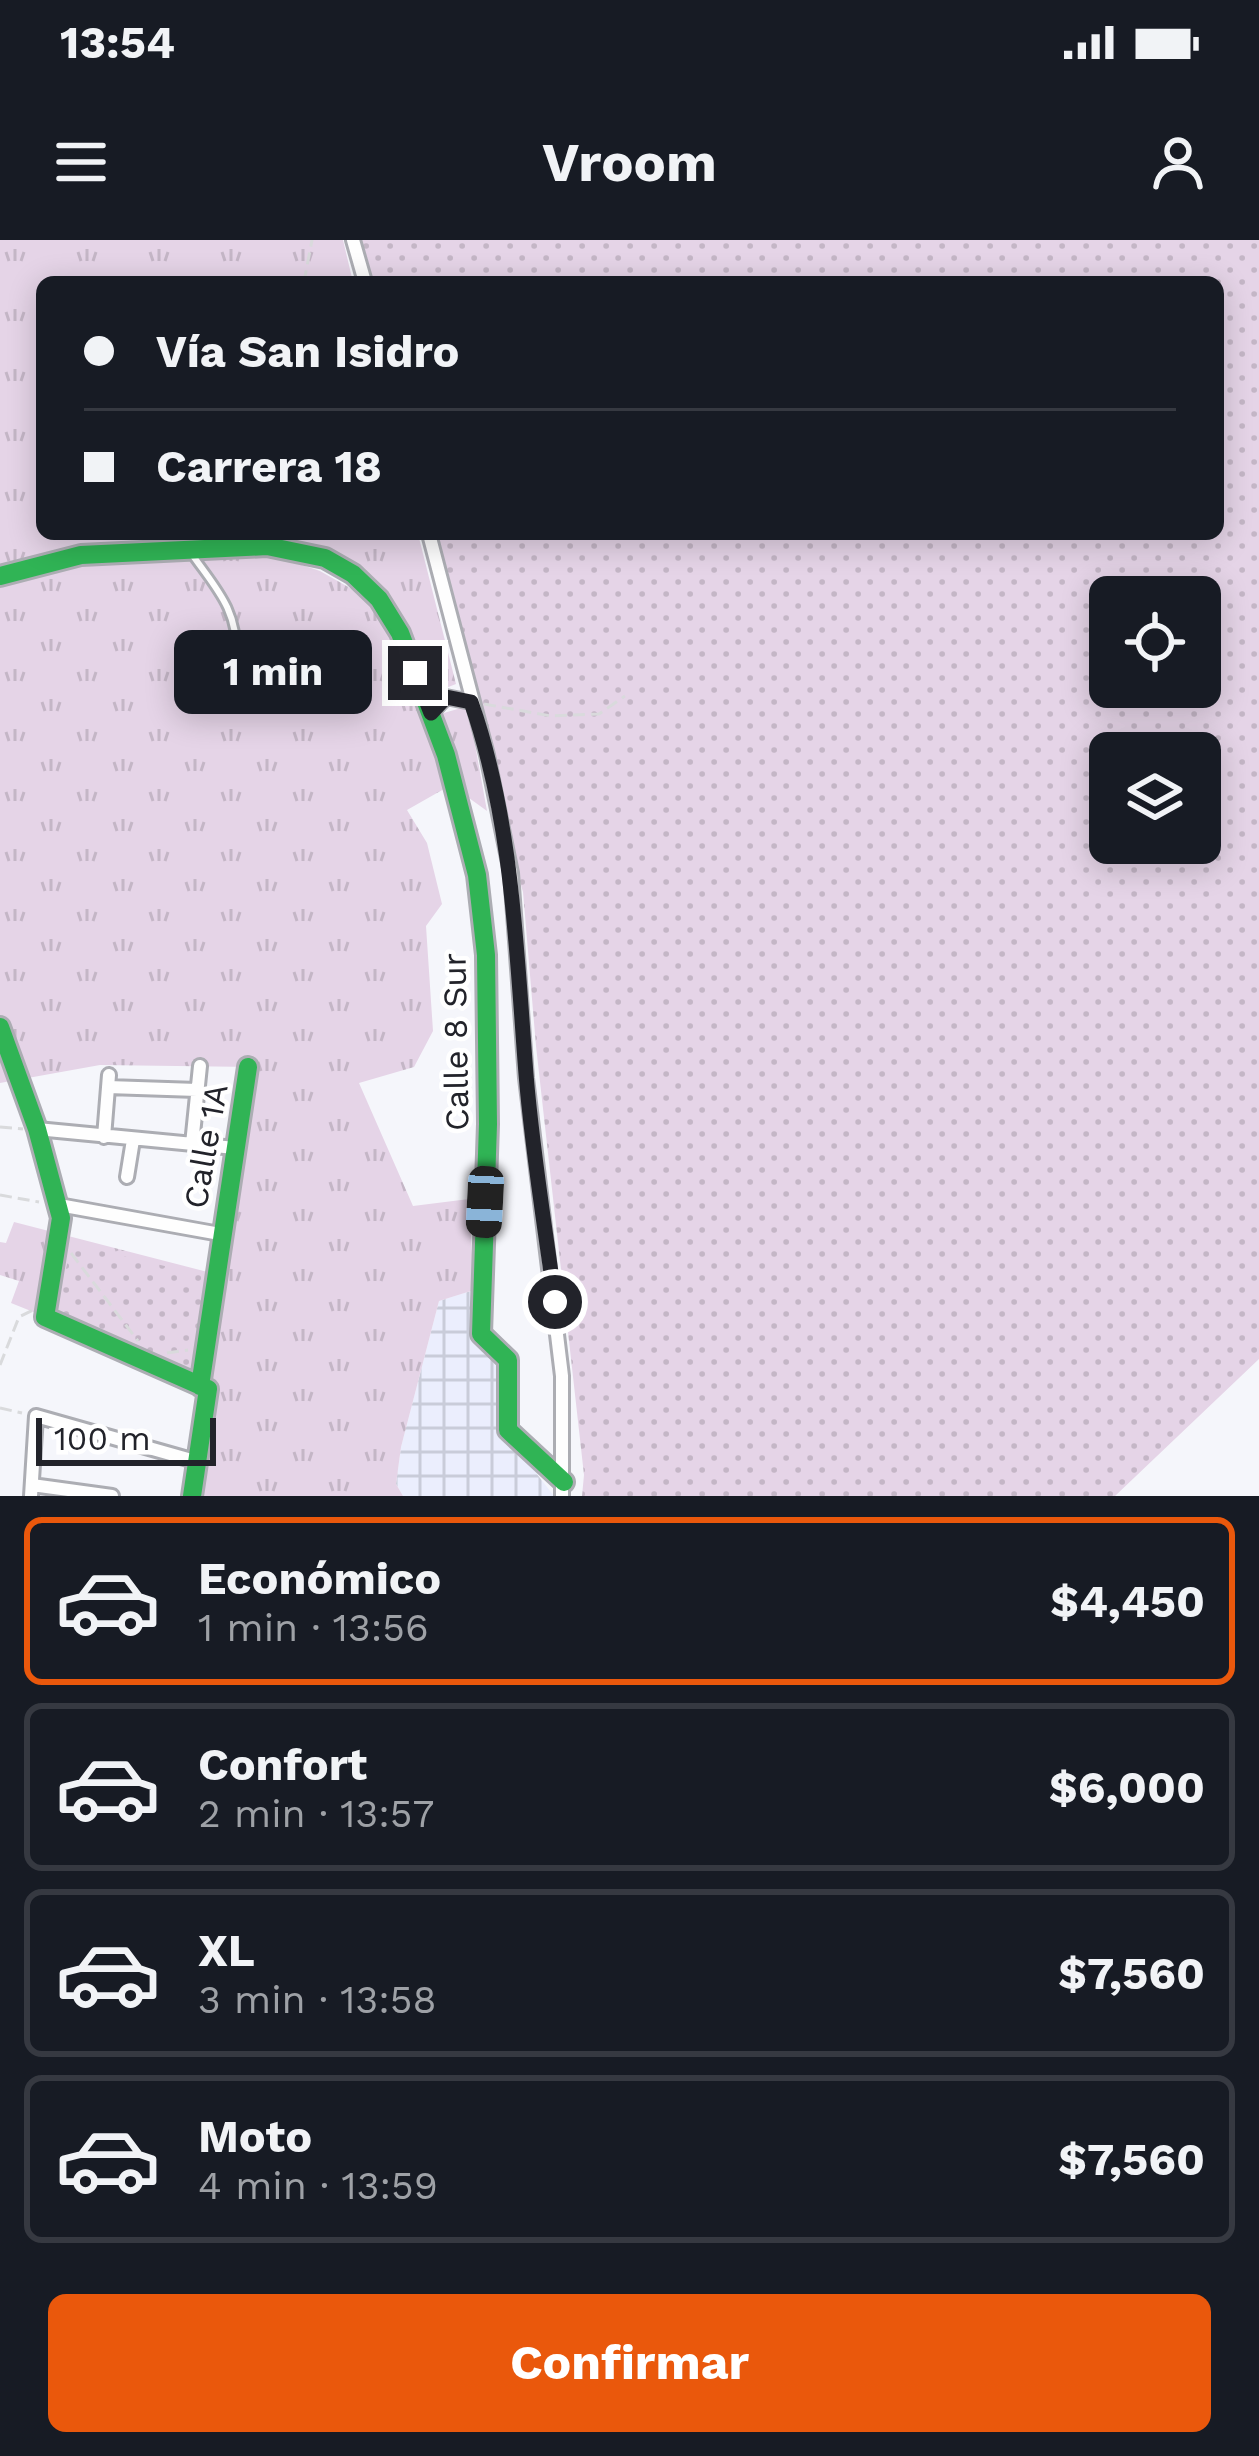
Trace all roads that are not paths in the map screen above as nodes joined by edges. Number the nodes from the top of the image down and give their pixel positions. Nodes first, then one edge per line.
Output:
1 (353, 240) edge
2 (362, 276) edge
3 (430, 540) edge
4 (189, 550) junction
5 (0, 576) edge
6 (237, 657) dead end
7 (471, 702) junction
8 (431, 713) junction
9 (0, 1027) edge
10 (200, 1066) dead end
11 (248, 1067) dead end
12 (197, 1090) junction
13 (37, 1129) junction
14 (104, 1136) junction
15 (133, 1139) junction
16 (192, 1144) junction
17 (235, 1148) junction
18 (127, 1178) dead end
19 (59, 1205) junction
20 (220, 1234) junction
21 (204, 1387) junction
22 (195, 1461) junction
23 (563, 1489) edge
24 (31, 1491) edge
25 (112, 1496) edge
26 (191, 1496) edge

1 - 2 street
3 - 7 street
4 - 5 street, Calle 8 Sur
4 - 6 lane
4 - 8 street, Calle 8 Sur
7 - 8 street
7 - 23 street
8 - 23 street, Calle 8 Sur
9 - 13 street
10 - 12 street
11 - 17 street, Calle 1A
12 - 14 street
12 - 16 street
13 - 14 street
13 - 19 street
14 - 15 street
15 - 16 street
15 - 18 street
16 - 17 street
17 - 20 street, Calle 1A
19 - 20 street
19 - 21 street
20 - 21 street, Calle 1A
21 - 22 street, Calle 1A
22 - 24 street
22 - 26 street, Calle 1A
24 - 25 street

